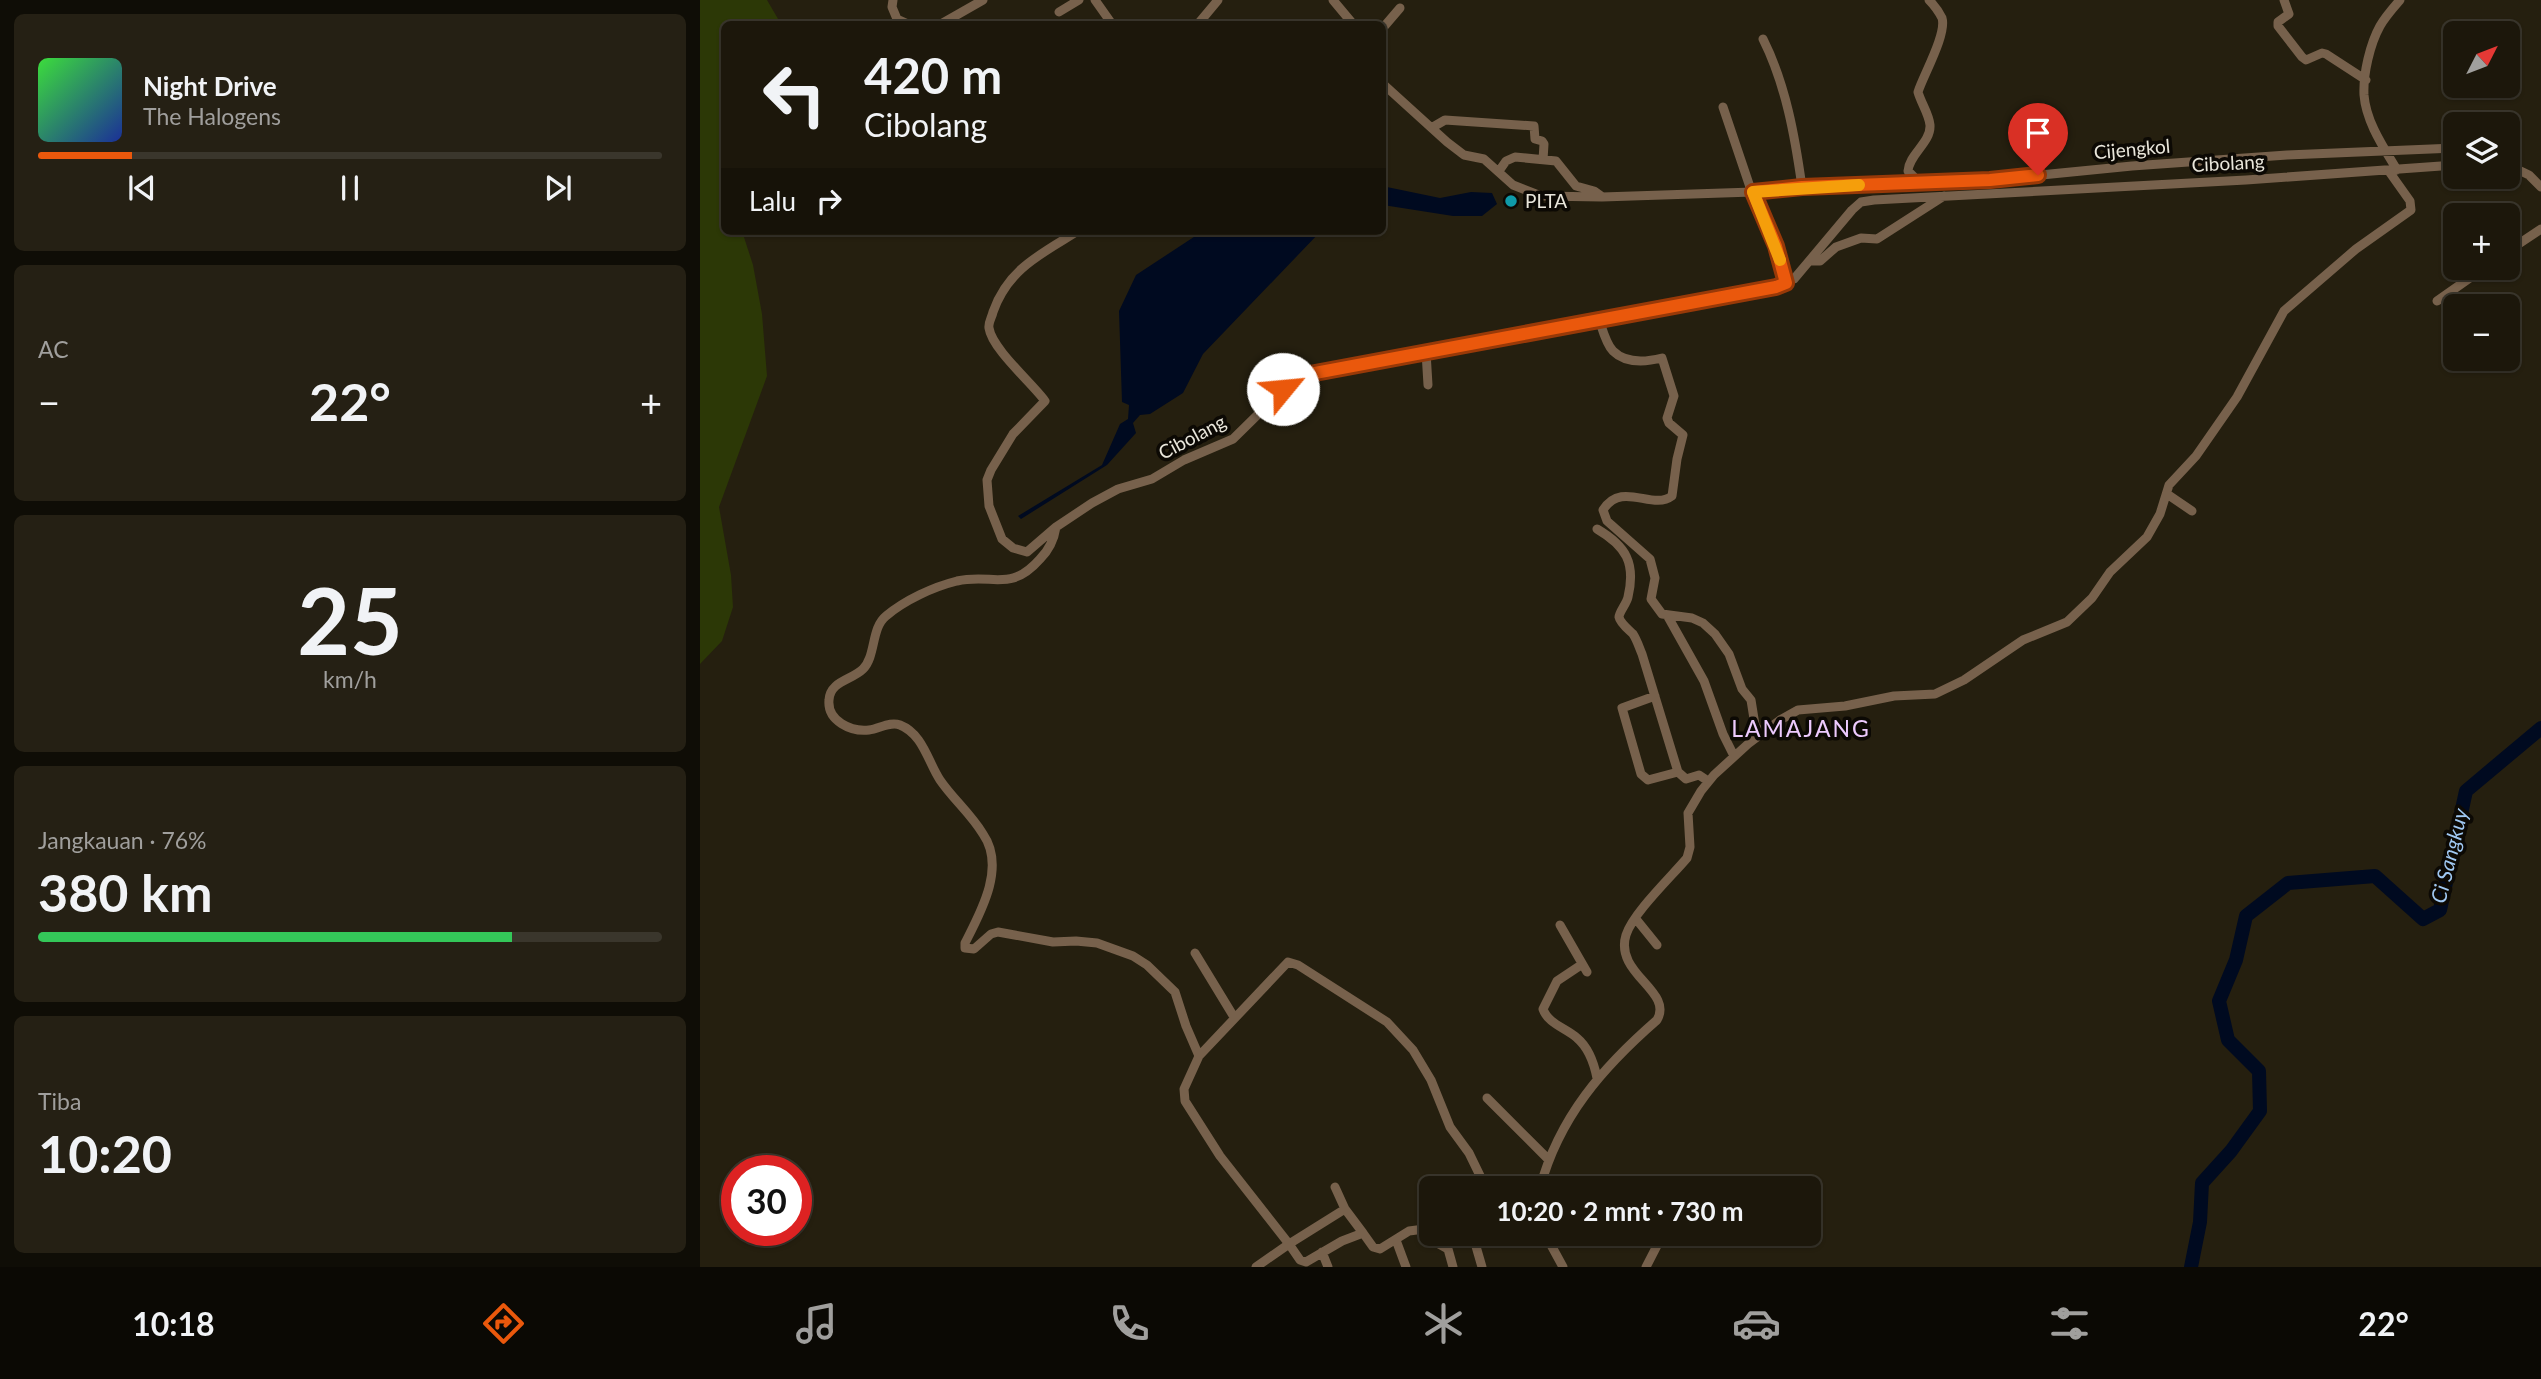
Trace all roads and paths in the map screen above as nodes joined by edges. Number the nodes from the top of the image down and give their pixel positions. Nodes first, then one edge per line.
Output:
1 (893, 0) edge
2 (983, 0) edge
3 (1079, 0) edge
4 (1095, 0) edge
5 (1218, 0) edge
6 (1333, 0) edge
7 (1929, 0) edge
8 (2284, 0) edge
9 (2400, 0) edge
10 (1400, 8) dead end
11 (1059, 12) dead end
12 (901, 21) edge
13 (946, 21) edge
14 (1110, 21) edge
15 (1200, 21) edge
16 (1350, 21) edge
17 (1386, 24) edge
18 (1763, 39) dead end
19 (2366, 80) junction
20 (1386, 86) edge
21 (1723, 107) dead end
22 (1433, 127) junction
23 (2443, 149) edge
24 (2386, 152) junction
25 (1543, 160) junction
26 (2443, 166) edge
27 (2392, 170) junction
28 (1499, 171) junction
29 (2520, 171) edge
30 (1919, 183) junction
31 (1802, 187) junction
32 (2541, 187) edge
33 (1753, 192) junction
34 (1944, 196) junction
35 (1602, 197) junction
36 (2541, 229) edge
37 (1072, 235) edge
38 (2520, 243) edge
39 (1810, 261) junction
40 (2466, 280) edge
41 (1786, 283) junction
42 (2437, 300) dead end
43 (1599, 319) junction
44 (1426, 352) junction
45 (1428, 385) dead end
46 (2166, 494) junction
47 (2192, 511) dead end
48 (1056, 527) junction
49 (1597, 529) dead end
50 (1667, 615) junction
51 (1655, 696) junction
52 (1761, 734) junction
53 (1734, 756) junction
54 (1678, 772) junction
55 (1708, 781) junction
56 (1638, 915) junction
57 (1560, 925) dead end
58 (1657, 945) dead end
59 (1195, 953) dead end
60 (1234, 1017) junction
61 (1199, 1056) junction
62 (1597, 1078) junction
63 (1487, 1098) dead end
64 (1549, 1160) junction
65 (1480, 1176) edge
66 (1544, 1176) edge
67 (1335, 1187) dead end
68 (1345, 1209) junction
69 (1419, 1230) edge
70 (1363, 1233) junction
71 (1396, 1240) junction
72 (1289, 1244) junction
73 (1443, 1246) edge
74 (1473, 1246) edge
75 (1552, 1246) edge
76 (1657, 1246) edge
77 (1322, 1252) junction
78 (1256, 1267) edge
79 (1328, 1267) edge
80 (1406, 1267) edge
81 (1453, 1267) edge
82 (1482, 1267) edge
83 (1563, 1267) edge
84 (1646, 1267) edge

1 - 12 street
2 - 13 street
3 - 11 street
4 - 14 street
5 - 15 street
6 - 16 street
7 - 30 street
8 - 19 street
9 - 19 street
10 - 17 street
18 - 31 street
19 - 24 street
20 - 22 street, Cijengkol
21 - 33 street
22 - 25 street
22 - 28 street, Cijengkol
23 - 24 street, Cijengkol
24 - 27 street
24 - 30 street, Cijengkol
25 - 28 street
25 - 35 street, Cijengkol
26 - 27 street, Cibolang
27 - 34 street, Cibolang
27 - 46 street
28 - 35 street, Cijengkol
29 - 32 street
30 - 31 street, Cijengkol
31 - 33 street, Cijengkol
33 - 35 street, Cijengkol
33 - 41 street
34 - 39 street
34 - 39 street, Cibolang
36 - 38 street
37 - 48 street, Cibolang
39 - 41 street, Cibolang
40 - 42 street
41 - 43 street, Cibolang
43 - 44 street, Cibolang
43 - 50 street
44 - 45 street
44 - 48 street, Cibolang
46 - 47 street
46 - 52 street
48 - 61 street
49 - 51 street
50 - 52 street
50 - 53 street
51 - 54 street
51 - 54 street
52 - 53 street
53 - 55 street
54 - 55 street
55 - 56 street
56 - 58 street
56 - 62 street
57 - 62 street
59 - 60 street
60 - 61 street
60 - 65 street
61 - 72 street
62 - 64 street
63 - 64 street
64 - 66 street
67 - 68 street
68 - 70 street
68 - 72 street
69 - 71 street
70 - 71 street
70 - 77 street
71 - 80 street
72 - 77 street
72 - 78 street
73 - 81 street
74 - 82 street
75 - 83 street
76 - 84 street
77 - 79 street

